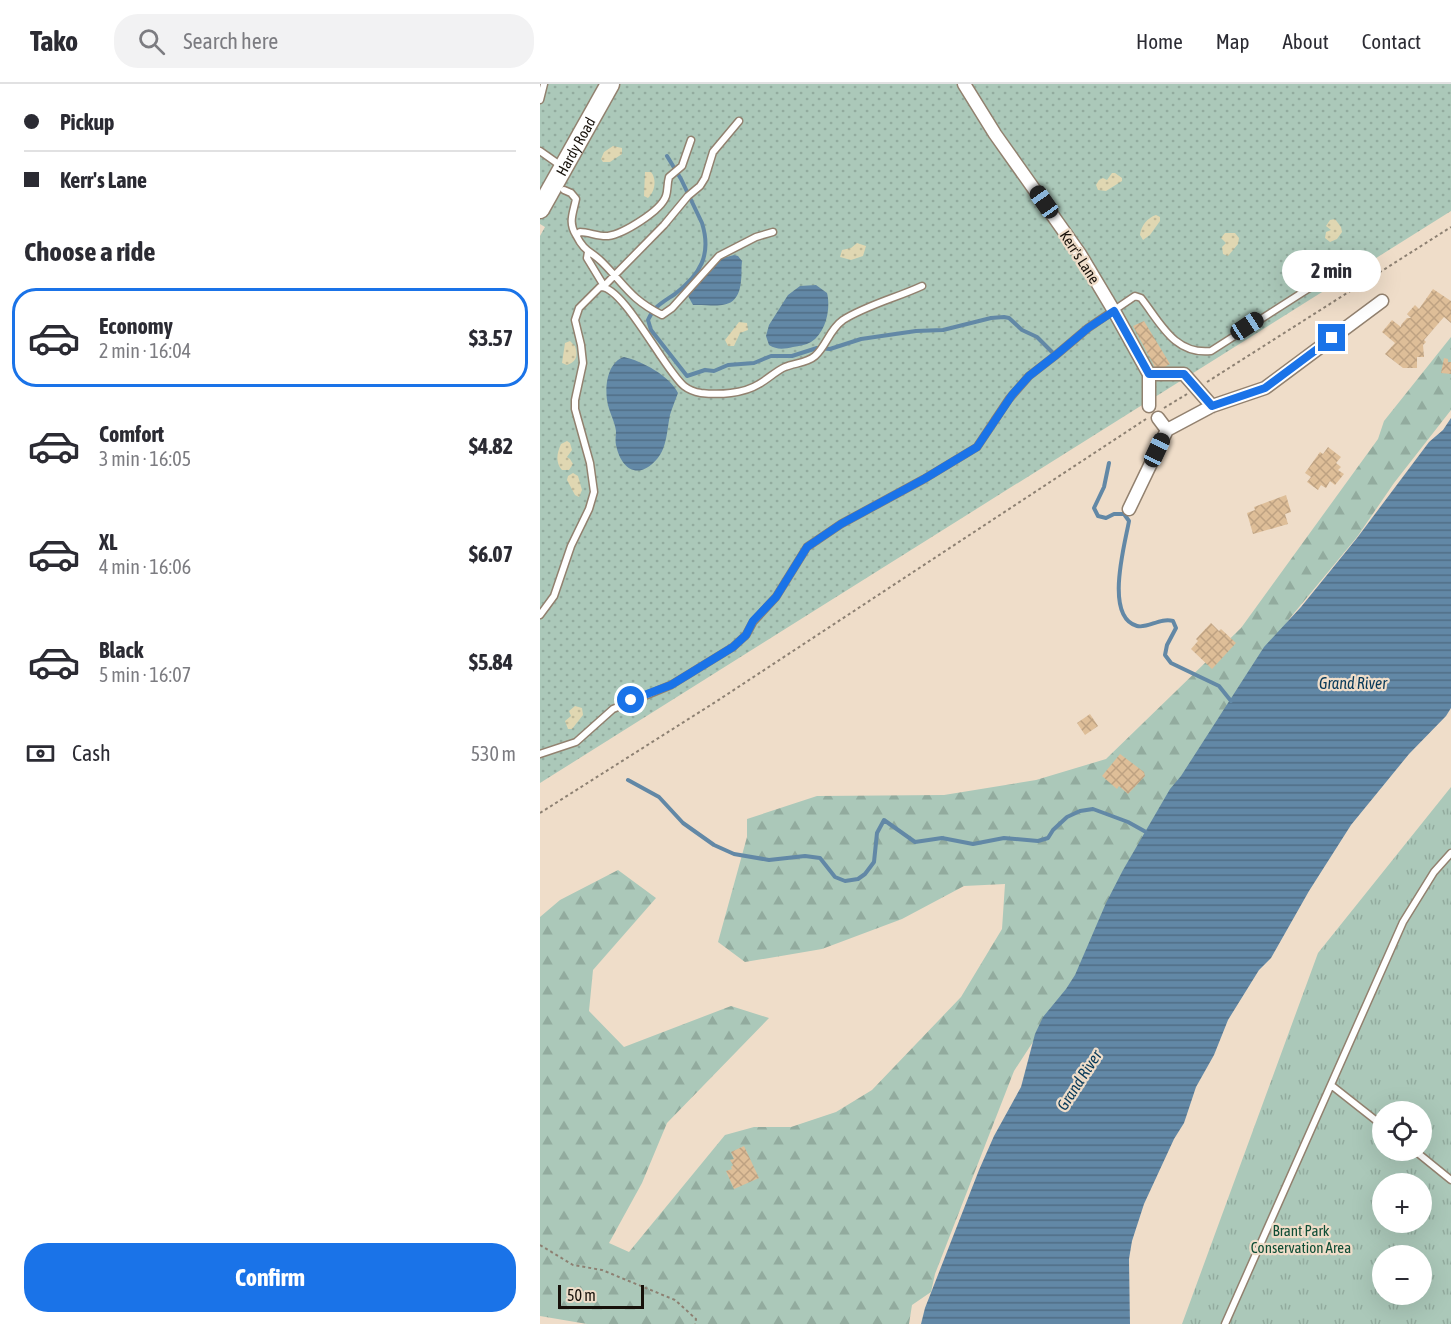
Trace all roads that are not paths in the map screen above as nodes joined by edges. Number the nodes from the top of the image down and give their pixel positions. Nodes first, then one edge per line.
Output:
1 (544, 84) edge
2 (610, 84) edge
3 (964, 84) edge
4 (540, 100) edge
5 (739, 121) dead end
6 (691, 140) dead end
7 (540, 151) edge
8 (557, 162) dead end
9 (564, 190) dead end
10 (540, 209) edge
11 (773, 232) dead end
12 (576, 235) junction
13 (588, 252) junction
14 (1347, 264) dead end
15 (614, 275) junction
16 (604, 286) junction
17 (922, 286) dead end
18 (1382, 301) dead end
19 (1114, 311) junction
20 (1149, 374) junction
21 (1212, 406) junction
22 (1167, 430) junction
23 (1129, 509) dead end
24 (540, 615) edge
25 (540, 754) edge
26 (1451, 853) edge
27 (1331, 1085) junction
28 (1372, 1117) edge
29 (1428, 1161) edge
30 (1451, 1180) edge
31 (1225, 1324) edge

1 - 4 lane
2 - 10 main road, Hardy Road
3 - 19 street, Kerr's Lane
5 - 15 lane
6 - 12 lane
7 - 8 lane
9 - 12 lane
11 - 15 lane
12 - 13 lane
13 - 15 lane
13 - 16 lane
14 - 19 lane
15 - 16 lane
16 - 17 lane
16 - 24 lane
18 - 21 street
19 - 20 street, Kerr's Lane
19 - 25 lane
20 - 21 street
20 - 22 street, Kerr's Lane
21 - 22 street
22 - 23 street
26 - 27 lane
27 - 28 lane
27 - 31 lane
29 - 30 lane

